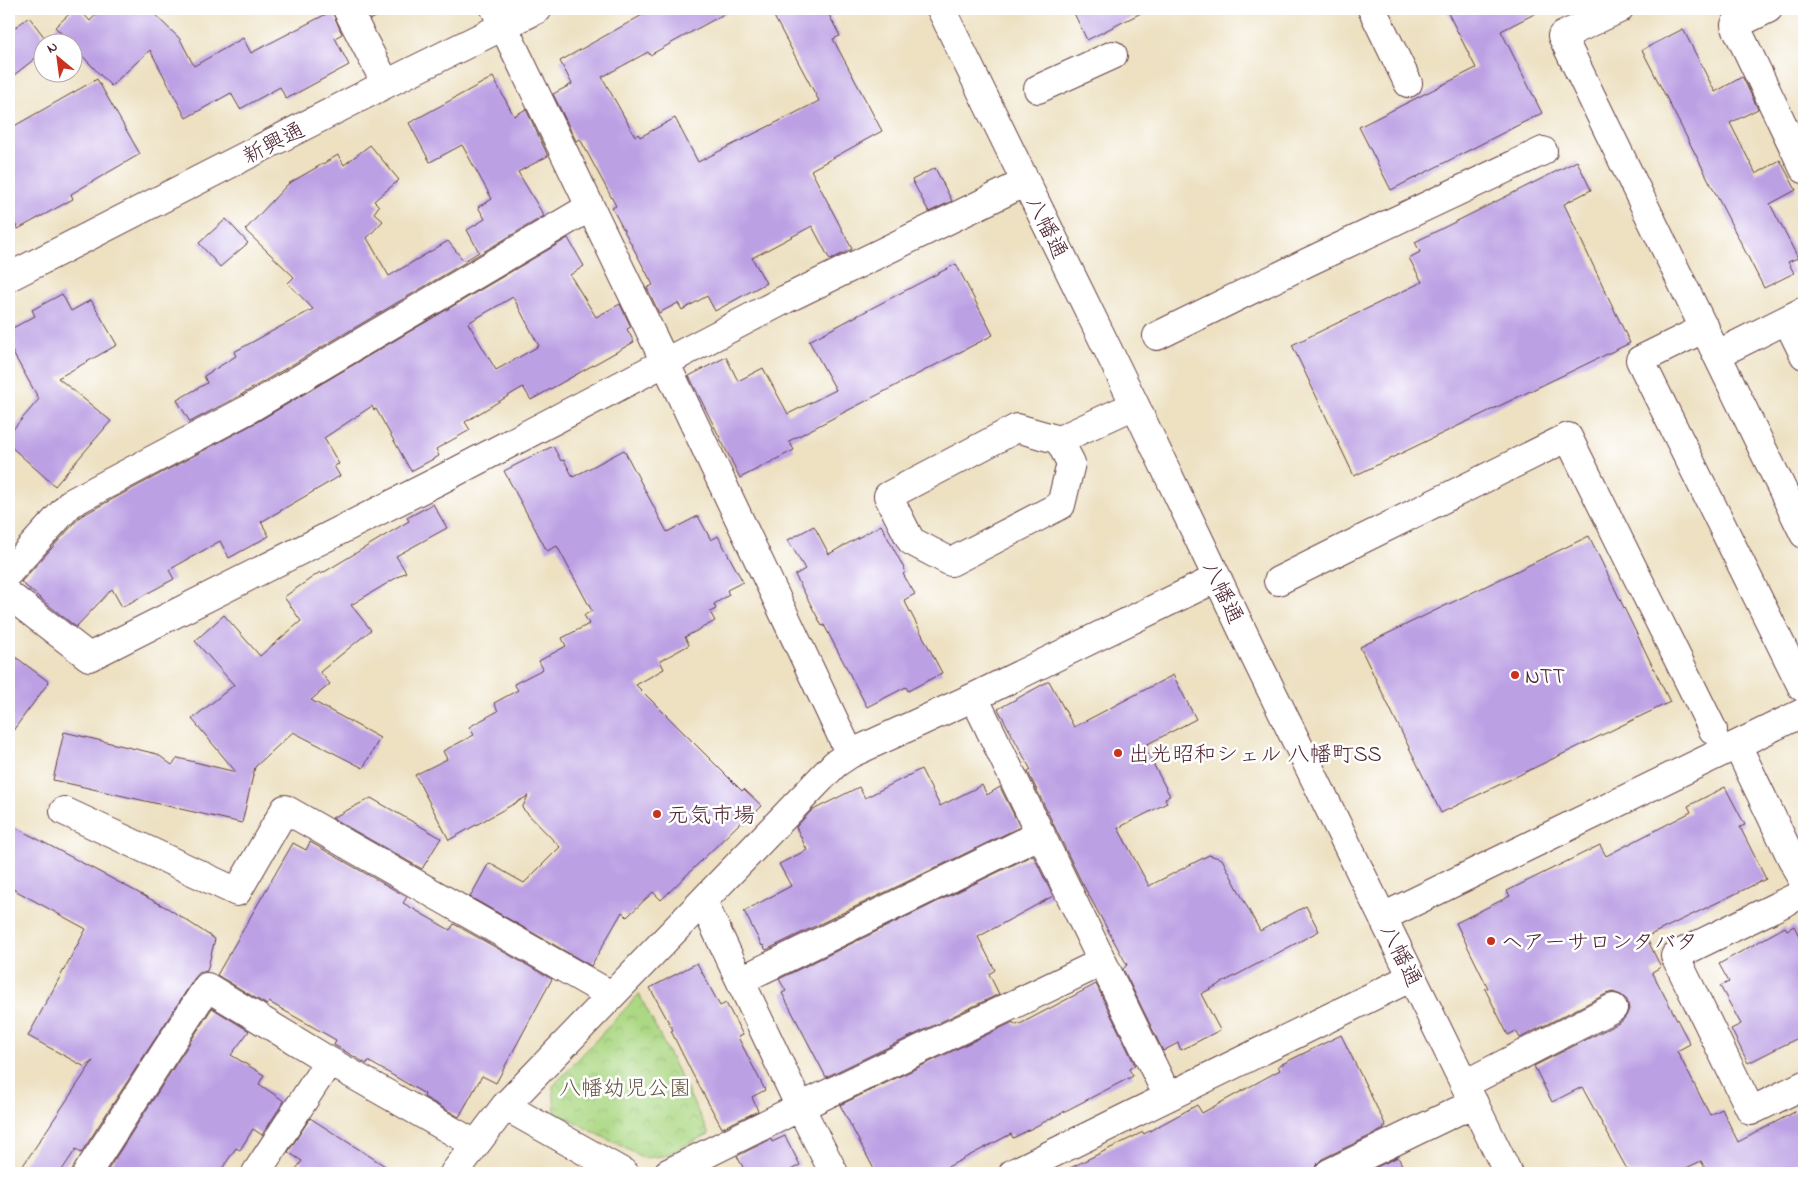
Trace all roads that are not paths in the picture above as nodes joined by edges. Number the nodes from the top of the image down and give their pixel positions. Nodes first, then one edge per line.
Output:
1 (347, 9) edge
2 (538, 9) edge
3 (941, 9) edge
4 (1372, 9) edge
5 (1619, 9) edge
6 (1768, 9) edge
7 (499, 17) edge
8 (1113, 55) dead end
9 (1408, 83) dead end
10 (386, 84) junction
11 (1038, 89) dead end
12 (1544, 152) dead end
13 (1804, 169) edge
14 (1026, 182) junction
15 (590, 206) junction
16 (9, 277) edge
17 (1795, 316) edge
18 (1705, 328) junction
19 (1156, 336) dead end
20 (1718, 354) junction
21 (1804, 356) edge
22 (665, 362) junction
23 (1134, 405) junction
24 (1059, 440) junction
25 (1804, 534) edge
26 (9, 572) edge
27 (1217, 578) junction
28 (1278, 581) dead end
29 (9, 595) edge
30 (974, 698) junction
31 (1803, 700) edge
32 (1713, 730) dead end
33 (1737, 744) junction
34 (850, 754) junction
35 (64, 811) dead end
36 (1041, 834) junction
37 (1804, 884) edge
38 (1804, 893) edge
39 (703, 902) junction
40 (1383, 916) junction
41 (1102, 962) junction
42 (1412, 977) junction
43 (741, 980) junction
44 (611, 995) junction
45 (1613, 1008) dead end
46 (329, 1061) junction
47 (1804, 1085) edge
48 (1470, 1094) junction
49 (1168, 1097) junction
50 (505, 1106) junction
51 (800, 1107) junction
52 (463, 1164) edge
53 (87, 1173) edge
54 (256, 1173) edge
55 (624, 1173) edge
56 (668, 1173) edge
57 (834, 1173) edge
58 (1013, 1173) edge
59 (1329, 1173) edge
60 (1508, 1173) edge

1 - 10 street
2 - 7 street, 新興通
3 - 14 street, 八幡通
4 - 9 street
5 - 18 street
6 - 13 street
7 - 10 street, 新興通
7 - 15 street
8 - 11 street
10 - 16 street, 新興通
12 - 19 street
14 - 22 street
14 - 23 street, 八幡通
15 - 22 street
15 - 26 street
17 - 20 street
17 - 21 street
18 - 20 street
18 - 31 street
20 - 25 street
22 - 29 street
22 - 34 street
23 - 24 street
23 - 27 street, 八幡通
24 - 24 street
27 - 30 street
27 - 40 street, 八幡通
28 - 32 street
30 - 34 street
30 - 36 street
31 - 33 street
33 - 37 street
33 - 40 street
34 - 39 street
35 - 44 street
36 - 41 street
36 - 43 street
38 - 47 street
39 - 43 street
39 - 44 street
40 - 42 street, 八幡通
41 - 49 street
41 - 51 street
42 - 48 street, 八幡通
42 - 49 street
43 - 51 street
44 - 50 street
45 - 48 street
46 - 52 street
46 - 53 street
46 - 54 street
48 - 59 street
48 - 60 street, 八幡通
49 - 58 street
50 - 52 street
50 - 55 street
51 - 56 street
51 - 57 street

